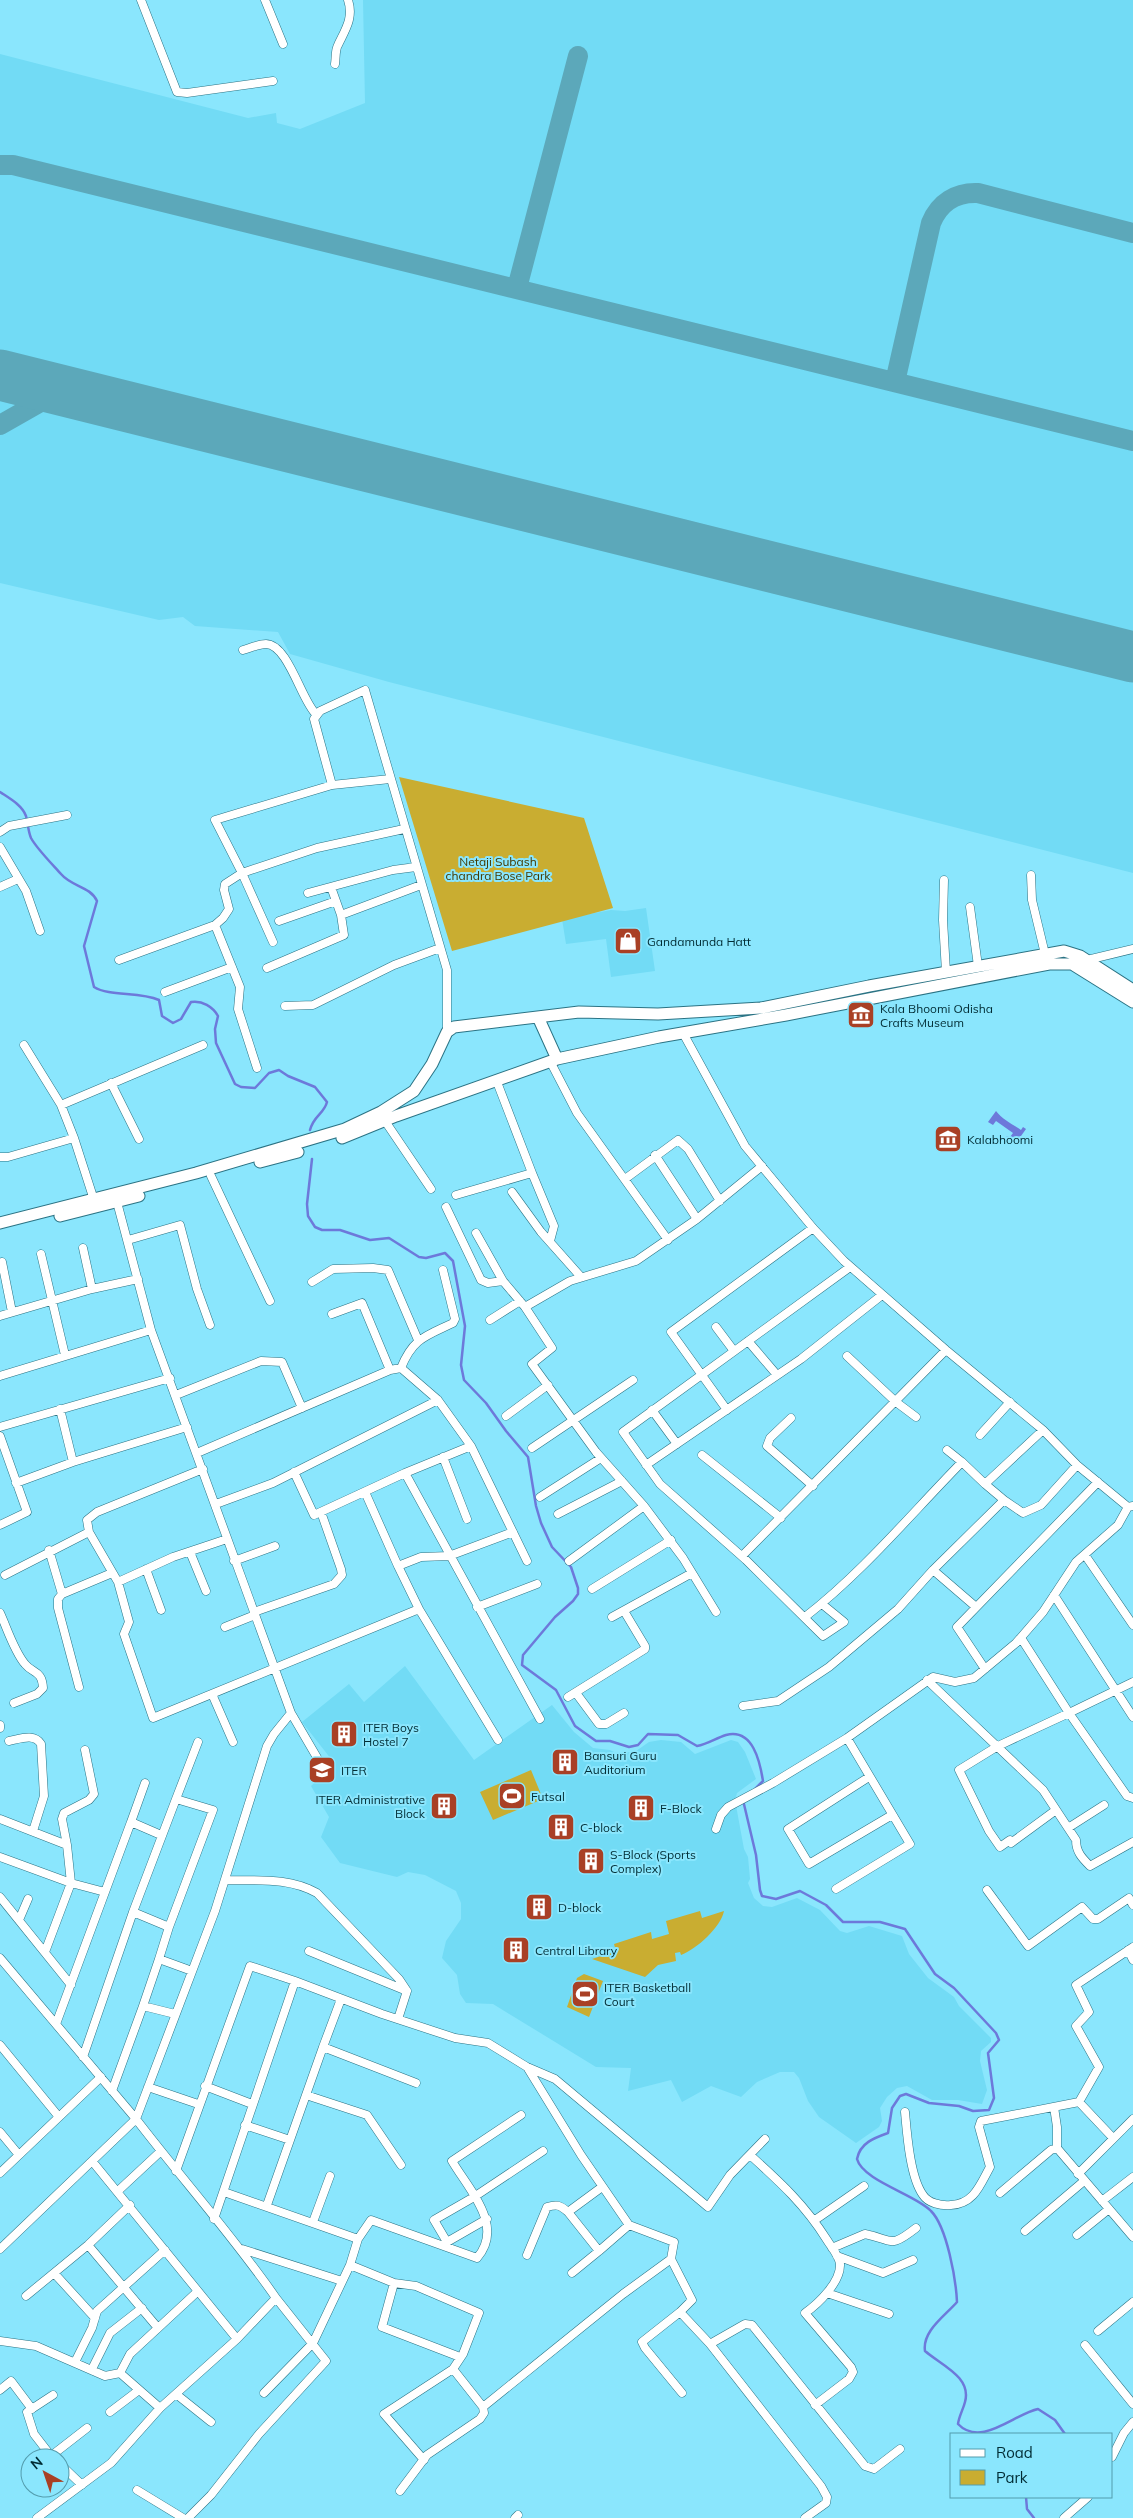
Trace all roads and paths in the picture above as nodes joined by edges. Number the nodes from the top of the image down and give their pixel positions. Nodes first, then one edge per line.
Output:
1 (141, 0) edge
2 (265, 0) edge
3 (348, 0) edge
4 (283, 44) dead end
5 (335, 64) dead end
6 (273, 81) dead end
7 (243, 650) dead end
8 (316, 714) junction
9 (390, 779) junction
10 (332, 785) junction
11 (67, 815) dead end
12 (404, 829) junction
13 (0, 832) edge
14 (0, 847) edge
15 (416, 867) junction
16 (242, 873) junction
17 (1031, 875) dead end
18 (18, 879) junction
19 (944, 880) dead end
20 (421, 885) junction
21 (331, 886) junction
22 (0, 887) edge
23 (308, 893) dead end
24 (336, 901) junction
25 (970, 907) dead end
26 (342, 915) junction
27 (279, 921) dead end
28 (215, 925) junction
29 (40, 931) dead end
30 (273, 942) dead end
31 (440, 948) junction
32 (1133, 949) edge
33 (1046, 954) junction
34 (119, 960) dead end
35 (1087, 960) junction
36 (978, 966) junction
37 (232, 967) junction
38 (267, 968) dead end
39 (946, 972) junction
40 (1133, 990) edge
41 (165, 992) dead end
42 (1133, 1002) edge
43 (285, 1006) dead end
44 (538, 1017) junction
45 (447, 1032) junction
46 (683, 1033) junction
47 (24, 1045) dead end
48 (203, 1046) dead end
49 (554, 1060) junction
50 (257, 1068) dead end
51 (497, 1082) junction
52 (111, 1083) junction
53 (60, 1105) junction
54 (385, 1121) junction
55 (74, 1138) junction
56 (139, 1138) dead end
57 (656, 1155) junction
58 (0, 1157) edge
59 (762, 1166) junction
60 (532, 1173) junction
61 (211, 1176) junction
62 (625, 1179) junction
63 (430, 1189) dead end
64 (512, 1192) dead end
65 (456, 1195) dead end
66 (94, 1200) junction
67 (720, 1201) junction
68 (117, 1202) junction
69 (446, 1206) dead end
70 (697, 1219) junction
71 (0, 1223) edge
72 (813, 1228) junction
73 (0, 1230) edge
74 (476, 1233) dead end
75 (128, 1240) junction
76 (668, 1240) junction
77 (550, 1242) junction
78 (84, 1248) dead end
79 (41, 1254) dead end
80 (2, 1262) dead end
81 (850, 1267) junction
82 (443, 1270) dead end
83 (581, 1277) junction
84 (138, 1279) junction
85 (503, 1281) junction
86 (312, 1282) dead end
87 (92, 1289) junction
88 (882, 1295) junction
89 (53, 1300) junction
90 (270, 1301) dead end
91 (522, 1304) junction
92 (12, 1312) junction
93 (332, 1314) dead end
94 (0, 1316) edge
95 (490, 1320) dead end
96 (210, 1325) dead end
97 (716, 1327) dead end
98 (151, 1330) junction
99 (418, 1340) junction
100 (748, 1341) junction
101 (946, 1350) junction
102 (734, 1351) junction
103 (65, 1355) junction
104 (847, 1356) dead end
105 (401, 1368) junction
106 (390, 1370) junction
107 (702, 1374) junction
108 (777, 1375) junction
109 (0, 1376) edge
110 (170, 1378) junction
111 (633, 1380) dead end
112 (548, 1385) junction
113 (176, 1395) junction
114 (438, 1400) junction
115 (896, 1402) junction
116 (1010, 1402) junction
117 (302, 1408) junction
118 (60, 1409) junction
119 (652, 1410) junction
120 (727, 1410) junction
121 (506, 1416) dead end
122 (916, 1417) dead end
123 (791, 1418) dead end
124 (574, 1420) junction
125 (0, 1427) edge
126 (187, 1428) junction
127 (1043, 1430) junction
128 (980, 1435) dead end
129 (0, 1436) edge
130 (677, 1444) junction
131 (471, 1446) junction
132 (532, 1448) dead end
133 (947, 1450) dead end
134 (197, 1454) junction
135 (702, 1455) dead end
136 (443, 1457) junction
137 (601, 1458) junction
138 (73, 1462) junction
139 (962, 1462) junction
140 (1077, 1465) junction
141 (646, 1466) junction
142 (203, 1468) junction
143 (294, 1472) junction
144 (405, 1473) junction
145 (622, 1481) junction
146 (1098, 1482) junction
147 (16, 1483) junction
148 (985, 1484) junction
149 (813, 1486) junction
150 (365, 1492) junction
151 (540, 1498) dead end
152 (1004, 1500) junction
153 (216, 1504) junction
154 (644, 1506) junction
155 (1131, 1507) edge
156 (321, 1512) junction
157 (558, 1514) dead end
158 (782, 1518) junction
159 (467, 1519) dead end
160 (0, 1525) edge
161 (88, 1532) junction
162 (513, 1532) junction
163 (227, 1539) junction
164 (671, 1540) junction
165 (275, 1546) dead end
166 (49, 1550) junction
167 (190, 1552) junction
168 (1085, 1555) junction
169 (449, 1556) junction
170 (742, 1556) junction
171 (234, 1561) junction
172 (527, 1561) dead end
173 (569, 1561) dead end
174 (398, 1566) junction
175 (146, 1569) junction
176 (933, 1570) junction
177 (112, 1573) junction
178 (692, 1573) junction
179 (5, 1575) dead end
180 (118, 1582) junction
181 (537, 1584) dead end
182 (592, 1589) dead end
183 (206, 1591) dead end
184 (62, 1594) junction
185 (1054, 1595) junction
186 (822, 1604) junction
187 (477, 1607) junction
188 (976, 1607) junction
189 (419, 1609) junction
190 (161, 1610) dead end
191 (624, 1611) junction
192 (716, 1612) dead end
193 (0, 1613) edge
194 (254, 1613) junction
195 (612, 1617) dead end
196 (805, 1617) junction
197 (1133, 1625) edge
198 (225, 1627) dead end
199 (1022, 1638) junction
200 (274, 1668) junction
201 (985, 1669) junction
202 (927, 1680) junction
203 (1133, 1682) edge
204 (79, 1687) dead end
205 (1114, 1691) junction
206 (576, 1693) junction
207 (212, 1694) junction
208 (568, 1697) dead end
209 (14, 1703) dead end
210 (743, 1706) dead end
211 (291, 1713) junction
212 (1069, 1713) junction
213 (624, 1714) dead end
214 (1133, 1717) edge
215 (540, 1719) dead end
216 (847, 1738) junction
217 (498, 1740) dead end
218 (8, 1741) dead end
219 (198, 1742) dead end
220 (233, 1742) dead end
221 (998, 1746) junction
222 (84, 1750) dead end
223 (869, 1777) junction
224 (329, 1778) dead end
225 (145, 1783) dead end
226 (1133, 1798) edge
227 (176, 1799) junction
228 (1104, 1805) dead end
229 (1056, 1810) junction
230 (892, 1815) junction
231 (0, 1819) edge
232 (131, 1822) junction
233 (1068, 1828) junction
234 (716, 1829) dead end
235 (34, 1831) junction
236 (161, 1835) junction
237 (1133, 1842) edge
238 (67, 1845) junction
239 (0, 1857) edge
240 (225, 1880) junction
241 (71, 1883) junction
242 (836, 1889) dead end
243 (986, 1890) dead end
244 (105, 1892) junction
245 (0, 1897) edge
246 (28, 1898) dead end
247 (1132, 1900) edge
248 (133, 1912) junction
249 (19, 1920) junction
250 (169, 1928) junction
251 (1131, 1949) edge
252 (309, 1950) dead end
253 (45, 1952) junction
254 (0, 1958) edge
255 (159, 1959) junction
256 (1133, 1960) edge
257 (192, 1971) junction
258 (295, 1981) junction
259 (71, 1985) junction
260 (407, 1991) junction
261 (341, 1999) junction
262 (143, 2006) junction
263 (175, 2014) junction
264 (398, 2020) junction
265 (56, 2024) junction
266 (0, 2045) edge
267 (322, 2047) junction
268 (84, 2057) junction
269 (526, 2067) junction
270 (101, 2077) junction
271 (416, 2084) dead end
272 (206, 2086) junction
273 (148, 2087) junction
274 (112, 2091) junction
275 (306, 2095) junction
276 (1078, 2102) junction
277 (198, 2104) junction
278 (252, 2104) junction
279 (1054, 2107) junction
280 (906, 2112) dead end
281 (521, 2115) dead end
282 (59, 2117) junction
283 (136, 2119) junction
284 (1133, 2119) edge
285 (245, 2125) junction
286 (0, 2132) edge
287 (1113, 2138) junction
288 (765, 2139) dead end
289 (290, 2140) junction
290 (1057, 2148) junction
291 (543, 2150) dead end
292 (161, 2151) junction
293 (19, 2155) junction
294 (750, 2155) junction
295 (92, 2161) junction
296 (401, 2165) dead end
297 (176, 2171) junction
298 (0, 2173) edge
299 (1078, 2174) junction
300 (330, 2176) dead end
301 (1133, 2177) edge
302 (1084, 2181) junction
303 (864, 2186) dead end
304 (602, 2187) junction
305 (118, 2192) junction
306 (224, 2192) junction
307 (1000, 2193) dead end
308 (474, 2197) junction
309 (1102, 2201) junction
310 (130, 2205) junction
311 (267, 2205) junction
312 (1109, 2209) junction
313 (568, 2212) junction
314 (214, 2219) junction
315 (487, 2219) junction
316 (814, 2220) junction
317 (313, 2222) junction
318 (629, 2225) junction
319 (916, 2228) dead end
320 (1025, 2231) dead end
321 (1077, 2235) dead end
322 (1132, 2235) edge
323 (358, 2239) junction
324 (88, 2246) junction
325 (832, 2248) junction
326 (0, 2249) edge
327 (242, 2249) junction
328 (165, 2250) junction
329 (599, 2251) junction
330 (527, 2255) dead end
331 (837, 2256) junction
332 (671, 2259) junction
333 (913, 2260) dead end
334 (350, 2265) junction
335 (54, 2273) junction
336 (572, 2273) dead end
337 (342, 2281) junction
338 (394, 2283) junction
339 (123, 2286) junction
340 (197, 2292) junction
341 (827, 2293) junction
342 (26, 2296) dead end
343 (276, 2298) junction
344 (1133, 2302) edge
345 (142, 2308) junction
346 (680, 2312) junction
347 (889, 2314) dead end
348 (95, 2318) junction
349 (158, 2328) junction
350 (1098, 2331) dead end
351 (237, 2339) junction
352 (0, 2341) edge
353 (313, 2343) junction
354 (710, 2344) junction
355 (1085, 2345) dead end
356 (460, 2357) junction
357 (75, 2362) junction
358 (92, 2369) junction
359 (453, 2369) junction
360 (120, 2373) junction
361 (0, 2390) edge
362 (139, 2390) junction
363 (264, 2393) dead end
364 (682, 2393) dead end
365 (1130, 2393) edge
366 (176, 2394) junction
367 (53, 2395) dead end
368 (1133, 2404) edge
369 (815, 2406) junction
370 (483, 2407) junction
371 (160, 2408) junction
372 (32, 2409) junction
373 (110, 2412) dead end
374 (211, 2422) dead end
375 (1133, 2422) edge
376 (87, 2428) dead end
377 (45, 2448) edge
378 (63, 2448) edge
379 (900, 2449) dead end
380 (1113, 2455) edge
381 (424, 2460) junction
382 (70, 2474) edge
383 (82, 2485) junction
384 (137, 2490) dead end
385 (400, 2490) dead end
386 (1087, 2498) edge
387 (36, 2518) edge
388 (183, 2518) edge
389 (188, 2518) edge
390 (805, 2518) edge
391 (1064, 2518) edge

1 - 6 street
2 - 4 street
3 - 5 street
7 - 8 street
8 - 9 street
8 - 10 street
9 - 10 street
9 - 12 street
10 - 16 street
11 - 13 street
12 - 15 street
12 - 16 street
14 - 18 street
15 - 20 street
15 - 21 street
16 - 28 street
16 - 30 street
17 - 33 street
18 - 22 street
18 - 29 street
19 - 39 street
20 - 26 street
20 - 31 street
21 - 23 street
21 - 24 street
24 - 26 street
24 - 27 street
25 - 36 street
26 - 38 street
28 - 34 street
28 - 37 street
31 - 43 street
31 - 45 street
32 - 35 street
33 - 35 main road
33 - 36 main road
35 - 40 main road
36 - 39 main road
37 - 41 street
37 - 50 street
39 - 44 main road
42 - 46 main road
44 - 45 main road
44 - 49 main road
45 - 66 main road
46 - 49 main road
46 - 59 street
47 - 53 street
48 - 52 street
49 - 51 main road
49 - 62 street
51 - 54 main road
51 - 60 street
52 - 53 street
52 - 56 street
53 - 55 street
54 - 61 main road
54 - 63 street
55 - 58 street
55 - 66 street
57 - 62 street
57 - 67 street
57 - 70 street
59 - 67 street
59 - 72 street
60 - 65 street
60 - 77 street
61 - 68 main road
61 - 90 street
62 - 76 street
64 - 77 street
66 - 71 main road
67 - 70 street
68 - 73 main road
68 - 75 street
69 - 85 street
70 - 76 street
72 - 81 street
72 - 107 street
74 - 85 street
75 - 84 street
75 - 96 street
76 - 83 street
77 - 83 street
78 - 87 street
79 - 89 street
80 - 92 street
81 - 88 street
81 - 100 street
82 - 99 street
83 - 91 street
84 - 87 street
84 - 98 street
85 - 91 street
86 - 99 street
87 - 89 street
88 - 101 street
88 - 108 street
89 - 92 street
89 - 103 street
91 - 95 street
91 - 112 street
92 - 94 street
93 - 106 street
97 - 102 street
98 - 103 street
98 - 110 street
99 - 105 street
100 - 102 street
100 - 108 street
101 - 115 street
101 - 116 street
102 - 107 street
103 - 109 street
104 - 115 street
105 - 106 street
105 - 114 street
106 - 117 street
107 - 119 street
107 - 120 street
108 - 120 street
110 - 113 street
110 - 118 street
111 - 124 street
112 - 121 street
112 - 124 street
113 - 117 street
113 - 126 street
114 - 131 street
114 - 143 street
115 - 122 street
115 - 149 street
116 - 127 street
116 - 128 street
117 - 134 street
118 - 125 street
118 - 138 street
119 - 130 street
119 - 141 street
120 - 130 street
123 - 149 street
124 - 132 street
124 - 137 street
126 - 134 street
126 - 138 street
127 - 140 street
127 - 148 street
129 - 147 street
130 - 141 street
131 - 136 street
131 - 162 street
133 - 139 street
134 - 142 street
135 - 158 street
136 - 144 street
136 - 159 street
137 - 145 street
137 - 151 street
138 - 147 street
139 - 148 street
139 - 186 street
140 - 146 street
140 - 152 street
141 - 170 street
142 - 153 street
142 - 161 street
143 - 153 street
143 - 156 street
144 - 150 street
144 - 169 street
145 - 154 street
145 - 157 street
146 - 155 street
146 - 188 street
147 - 160 street
148 - 152 street
149 - 158 street
150 - 156 street
150 - 174 street
152 - 176 street
153 - 163 street
154 - 164 street
154 - 173 street
155 - 168 street
156 - 194 street
158 - 170 street
161 - 166 street
161 - 177 street
162 - 169 street
162 - 172 street
163 - 167 street
163 - 171 street
164 - 178 street
164 - 182 street
165 - 171 street
166 - 179 street
166 - 184 street
167 - 175 street
167 - 183 street
168 - 185 street
168 - 197 street
169 - 174 street
169 - 187 street
170 - 196 street
171 - 194 street
174 - 189 street
175 - 180 street
175 - 190 street
176 - 188 street
176 - 210 street
177 - 180 street
177 - 184 street
178 - 191 street
178 - 192 street
180 - 207 street
181 - 187 street
184 - 204 street
185 - 199 street
185 - 205 street
186 - 196 street
186 - 196 street
187 - 215 street
188 - 201 street
189 - 200 street
189 - 217 street
191 - 195 street
191 - 206 street
193 - 209 street
194 - 198 street
194 - 200 street
199 - 201 street
199 - 212 street
200 - 207 street
200 - 211 street
201 - 202 street
202 - 216 street
202 - 221 street
203 - 205 street
205 - 212 street
205 - 214 street
206 - 208 street
206 - 213 street
207 - 220 street
211 - 224 street
211 - 240 street
212 - 221 street
212 - 226 street
216 - 223 street
216 - 234 street
218 - 235 street
219 - 227 street
221 - 229 street
221 - 229 street
222 - 238 street
223 - 230 street
223 - 230 street
225 - 232 street
227 - 236 street
227 - 250 street
228 - 233 street
229 - 233 street
230 - 242 street
231 - 235 street
232 - 236 street
232 - 244 street
233 - 237 street
235 - 238 street
236 - 248 street
238 - 241 street
239 - 241 street
240 - 257 street
240 - 260 street
241 - 244 street
241 - 253 street
243 - 247 street
244 - 259 street
245 - 249 street
246 - 249 street
248 - 250 street
248 - 268 street
249 - 253 street
250 - 255 street
251 - 256 street
251 - 276 street
252 - 260 street
253 - 259 street
254 - 265 street
255 - 257 street
255 - 262 street
257 - 263 street
258 - 261 street
258 - 272 street
258 - 278 street
259 - 265 street
260 - 264 street
261 - 264 street
261 - 267 street
262 - 263 street
262 - 274 street
263 - 273 street
264 - 269 street
265 - 268 street
266 - 282 street
267 - 271 street
267 - 275 street
268 - 270 street
269 - 294 street
269 - 304 street
270 - 274 street
270 - 282 street
272 - 277 street
272 - 278 street
273 - 277 street
273 - 283 street
274 - 283 street
275 - 289 street
275 - 296 street
276 - 279 street
276 - 287 street
277 - 297 street
278 - 285 street
279 - 280 street
279 - 290 street
281 - 308 street
282 - 293 street
283 - 292 street
283 - 295 street
284 - 287 street
285 - 289 street
285 - 306 street
286 - 293 street
287 - 299 street
288 - 294 street
289 - 311 street
290 - 299 street
290 - 307 street
291 - 308 street
292 - 297 street
292 - 305 street
293 - 298 street
294 - 316 street
295 - 305 street
295 - 326 street
297 - 314 street
299 - 302 street
300 - 317 street
301 - 309 street
302 - 309 street
302 - 320 street
303 - 316 street
304 - 313 street
304 - 318 street
305 - 310 street
306 - 311 street
306 - 314 street
308 - 315 street
308 - 315 street
309 - 312 street
310 - 324 street
310 - 328 street
311 - 317 street
312 - 321 street
312 - 322 street
313 - 329 street
313 - 330 street
314 - 327 street
315 - 323 street
316 - 325 street
317 - 323 street
318 - 329 street
318 - 332 street
319 - 325 street
323 - 334 street
324 - 335 street
324 - 339 street
325 - 331 street
327 - 337 street
327 - 343 street
328 - 339 street
328 - 340 street
329 - 336 street
331 - 333 street
331 - 341 street
332 - 346 street
332 - 370 street
334 - 337 street
334 - 338 street
335 - 342 street
335 - 348 street
337 - 353 street
338 - 356 street
338 - 356 street
339 - 345 street
339 - 348 street
340 - 349 street
340 - 351 street
341 - 347 street
341 - 369 street
343 - 351 street
343 - 353 street
344 - 350 street
345 - 349 street
345 - 358 street
346 - 354 street
346 - 364 street
348 - 357 street
349 - 360 street
351 - 366 street
352 - 357 street
353 - 363 street
353 - 389 street
354 - 369 street
354 - 390 street
355 - 365 street
356 - 359 street
357 - 358 street
358 - 360 street
359 - 370 street
359 - 381 street
360 - 362 street
361 - 372 street
362 - 371 street
362 - 373 street
365 - 368 street
366 - 371 street
366 - 374 street
367 - 372 street
369 - 379 street
370 - 381 street
371 - 383 street
372 - 377 street
375 - 380 street
376 - 378 street
381 - 385 street
382 - 383 street
383 - 387 street
384 - 388 street
386 - 391 street

